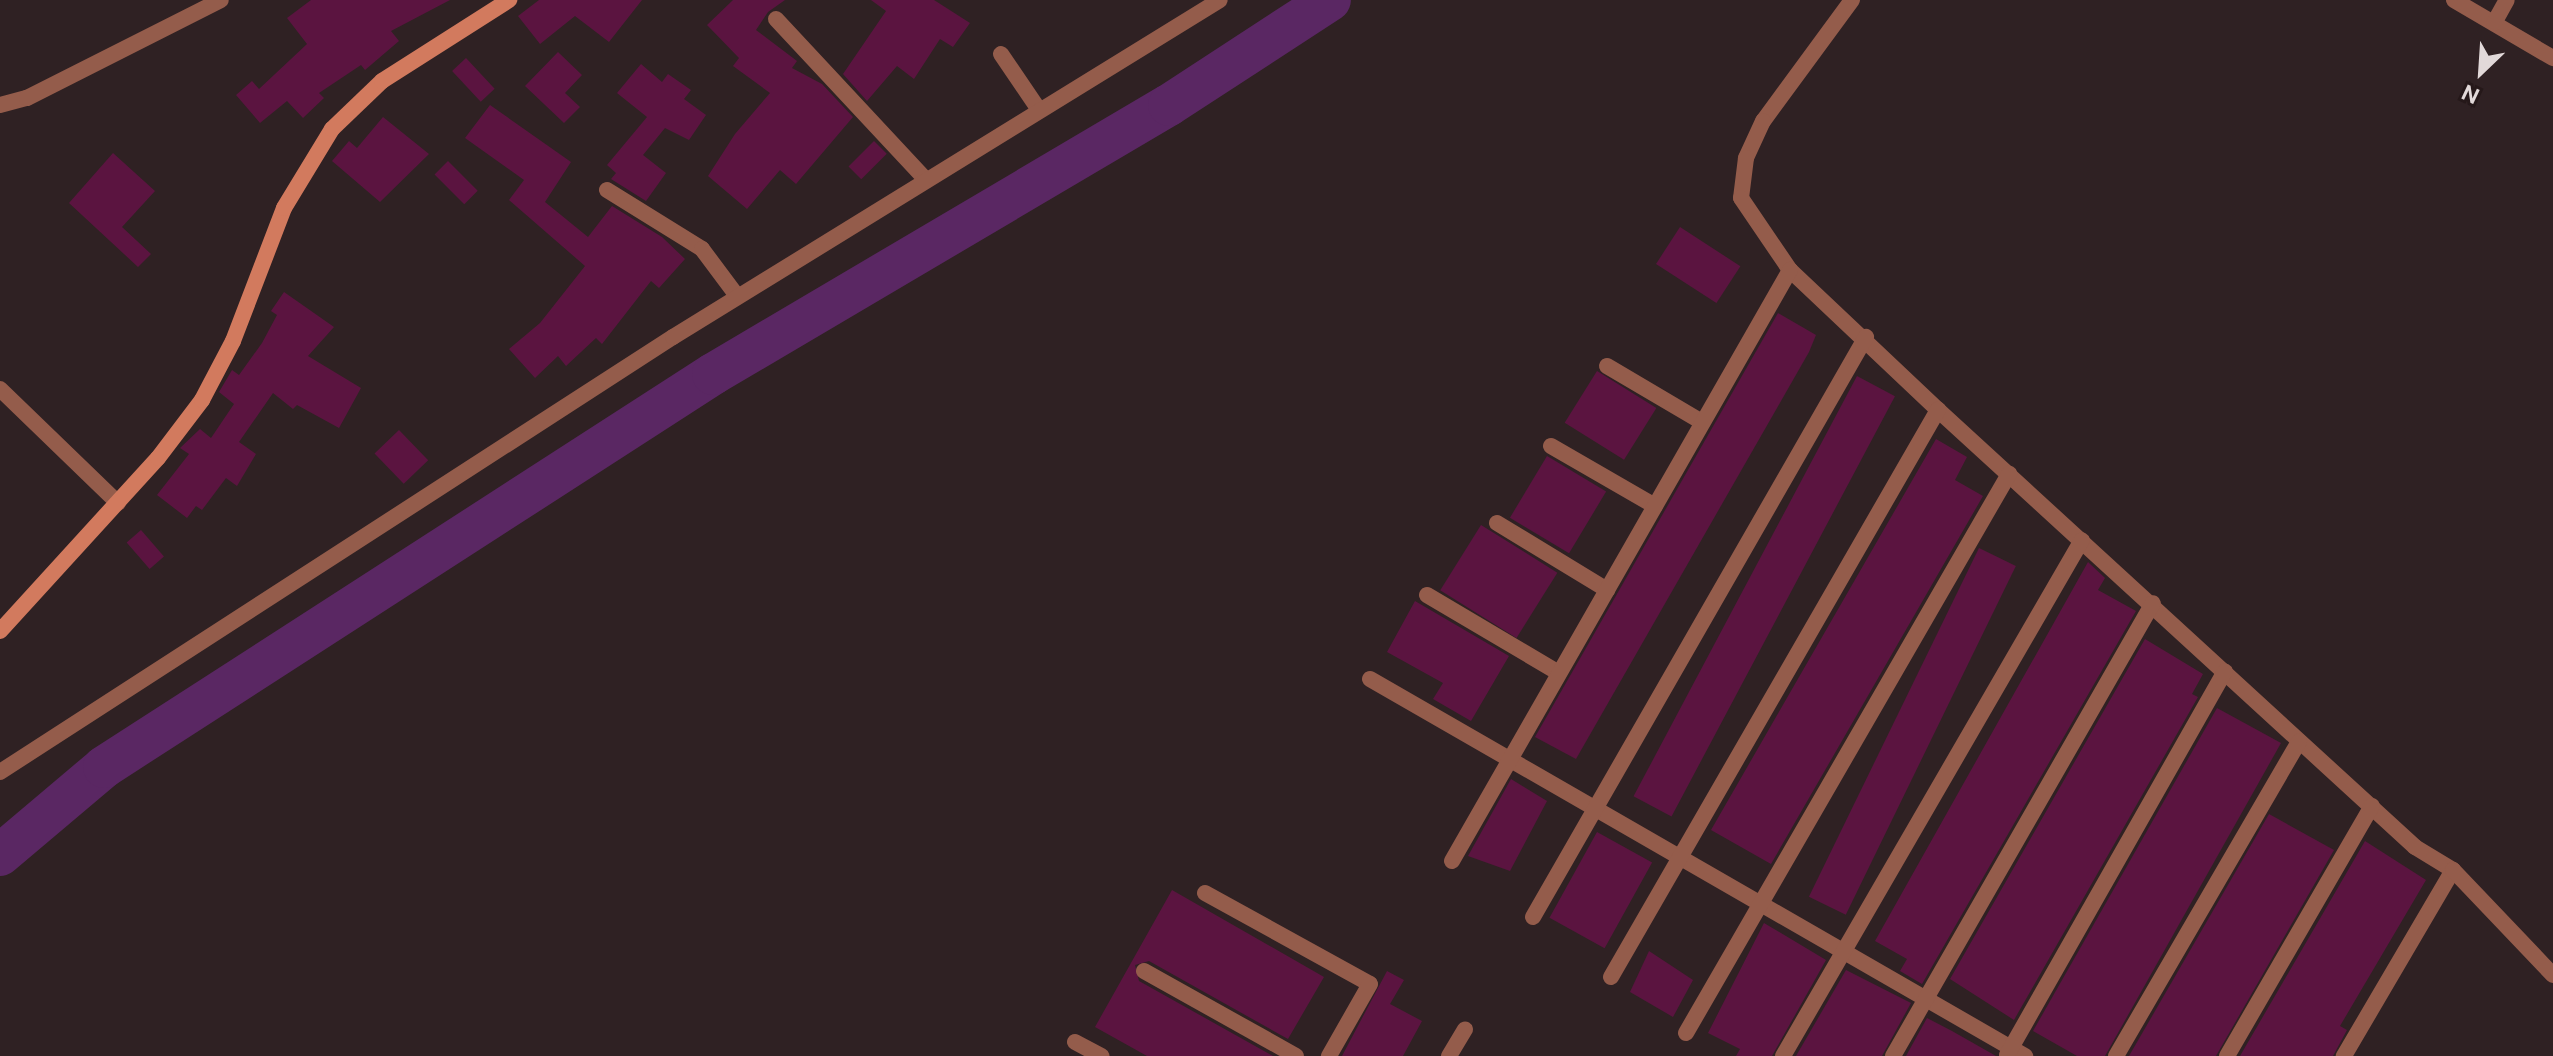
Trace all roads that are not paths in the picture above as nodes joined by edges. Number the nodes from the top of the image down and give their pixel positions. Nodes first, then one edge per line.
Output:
1 (221, 0) edge
2 (509, 0) edge
3 (1220, 0) edge
4 (1852, 0) edge
5 (2454, 0) edge
6 (2507, 0) edge
7 (776, 19) dead end
8 (2494, 23) junction
9 (1001, 54) dead end
10 (2553, 58) edge
11 (0, 105) edge
12 (1039, 110) junction
13 (925, 179) junction
14 (607, 190) dead end
15 (1790, 270) junction
16 (737, 296) junction
17 (1866, 337) junction
18 (1607, 366) dead end
19 (0, 389) edge
20 (1938, 410) junction
21 (1702, 422) junction
22 (1551, 446) dead end
23 (2009, 474) junction
24 (118, 503) junction
25 (1655, 506) junction
26 (1497, 523) dead end
27 (2082, 540) junction
28 (1607, 590) junction
29 (1427, 595) dead end
30 (2153, 603) junction
31 (0, 631) edge
32 (2225, 672) junction
33 (1559, 673) junction
34 (1370, 679) dead end
35 (2299, 741) junction
36 (1510, 759) junction
37 (0, 772) edge
38 (2372, 806) junction
39 (1595, 808) junction
40 (1679, 857) junction
41 (1452, 861) dead end
42 (2453, 870) junction
43 (1205, 893) dead end
44 (1761, 904) junction
45 (1533, 917) dead end
46 (1843, 951) junction
47 (1144, 971) dead end
48 (2553, 975) edge
49 (1611, 977) dead end
50 (1926, 999) junction
51 (1465, 1029) dead end
52 (1686, 1033) dead end
53 (1075, 1042) dead end
54 (2014, 1053) edge
55 (1101, 1056) edge
56 (1296, 1056) edge
57 (1329, 1056) edge
58 (1449, 1056) edge
59 (1783, 1056) edge
60 (1893, 1056) edge
61 (2116, 1056) edge
62 (2227, 1056) edge
63 (2344, 1056) edge

1 - 11 street
2 - 24 main road
3 - 12 street
4 - 15 street
5 - 8 street
6 - 8 street
7 - 13 street
8 - 10 street
9 - 12 street
12 - 13 street
13 - 16 street
14 - 16 street
15 - 17 street
15 - 21 street
16 - 37 street
17 - 20 street
17 - 39 street
18 - 21 street
19 - 24 street
20 - 23 street
20 - 40 street
21 - 25 street
22 - 25 street
23 - 27 street
23 - 44 street
24 - 31 main road
25 - 28 street
26 - 28 street
27 - 30 street
27 - 46 street
28 - 33 street
29 - 33 street
30 - 32 street
30 - 50 street
32 - 35 street
32 - 54 street
33 - 36 street
34 - 36 street
35 - 38 street
35 - 61 street
36 - 39 street
36 - 41 street
38 - 42 street
38 - 62 street
39 - 40 street
39 - 45 street
40 - 44 street
40 - 49 street
42 - 48 street
42 - 63 street
43 - 57 street
44 - 46 street
44 - 52 street
46 - 50 street
46 - 59 street
47 - 56 street
50 - 54 street
50 - 60 street
51 - 58 street
53 - 55 street

